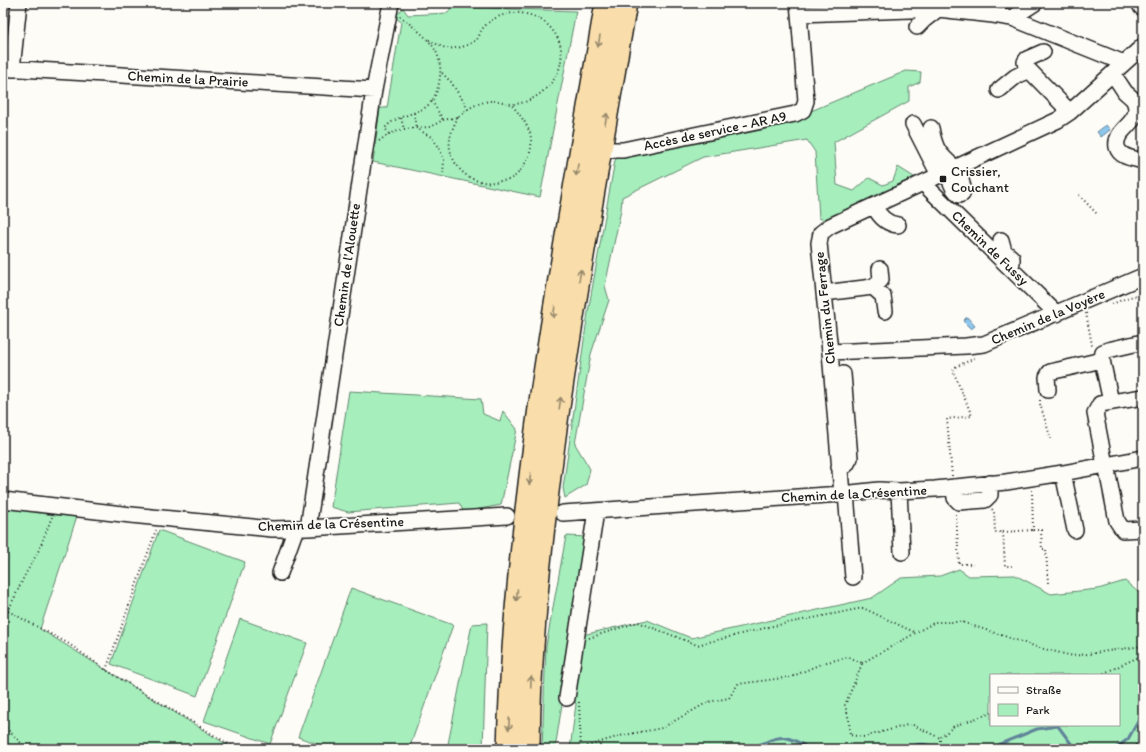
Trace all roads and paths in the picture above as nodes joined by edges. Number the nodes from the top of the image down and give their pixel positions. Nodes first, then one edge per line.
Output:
1 (19, 3) edge
2 (606, 3) edge
3 (626, 3) edge
4 (1035, 3) edge
5 (390, 6) edge
6 (798, 8) edge
7 (855, 8) edge
8 (938, 9) junction
9 (1012, 18) junction
10 (917, 27) dead end
11 (429, 40) junction
12 (1143, 46) edge
13 (1042, 52) dead end
14 (1124, 63) junction
15 (8, 69) edge
16 (1028, 70) junction
17 (441, 72) junction
18 (1112, 74) junction
19 (374, 90) junction
20 (999, 90) dead end
21 (432, 101) junction
22 (511, 104) junction
23 (468, 108) junction
24 (1070, 112) junction
25 (414, 113) junction
26 (458, 117) junction
27 (401, 118) junction
28 (443, 120) junction
29 (913, 124) dead end
30 (416, 128) junction
31 (931, 128) dead end
32 (404, 129) junction
33 (389, 134) junction
34 (378, 142) dead end
35 (601, 150) junction
36 (1143, 161) edge
37 (949, 171) junction
38 (443, 175) dead end
39 (922, 183) junction
40 (1079, 195) dead end
41 (874, 206) junction
42 (1097, 214) dead end
43 (898, 225) dead end
44 (1001, 240) dead end
45 (880, 269) dead end
46 (1012, 270) junction
47 (1143, 276) edge
48 (873, 288) junction
49 (824, 293) junction
50 (885, 312) dead end
51 (1086, 312) dead end
52 (1057, 314) junction
53 (1143, 342) edge
54 (830, 352) junction
55 (1103, 356) junction
56 (976, 358) dead end
57 (843, 374) dead end
58 (1048, 390) joint
59 (1143, 397) edge
60 (1111, 402) junction
61 (1051, 438) dead end
62 (1143, 458) edge
63 (1106, 465) junction
64 (839, 467) junction
65 (1063, 473) junction
66 (1032, 484) dead end
67 (989, 490) junction
68 (899, 491) junction
69 (954, 492) junction
70 (844, 494) junction
71 (3, 500) edge
72 (54, 506) junction
73 (596, 511) junction
74 (563, 513) dead end
75 (507, 516) dead end
76 (161, 518) junction
77 (302, 528) junction
78 (1143, 528) edge
79 (1033, 530) junction
80 (1075, 530) dead end
81 (1003, 532) junction
82 (902, 552) dead end
83 (973, 564) dead end
84 (1012, 566) dead end
85 (280, 573) dead end
86 (853, 577) dead end
87 (1048, 583) dead end
88 (3, 610) edge
89 (8, 611) junction
90 (916, 632) junction
91 (585, 640) dead end
92 (1143, 646) edge
93 (1143, 655) edge
94 (862, 663) junction
95 (106, 670) junction
96 (1102, 674) edge
97 (568, 692) joint
98 (990, 713) edge
99 (3, 725) edge
100 (1143, 732) edge
101 (940, 738) junction
102 (27, 749) edge
103 (237, 749) edge
104 (508, 749) edge
105 (529, 749) edge
106 (940, 749) edge
107 (1134, 749) edge

1 - 15 street
2 -> 104 highway
35 -> 3 highway
4 - 9 street
5 - 11 path
5 - 19 street, Chemin de l'Alouette
6 - 7 street
6 - 35 street, Accès de service - AR A9
7 - 8 street
8 - 9 street
8 - 10 street
9 - 14 street
11 - 17 path
11 - 22 path
12 - 14 street, Chemin du Ferrage
13 - 16 street
14 - 18 street, Chemin du Ferrage
15 - 19 street, Chemin de la Prairie
16 - 20 street
16 - 24 street
17 - 21 path
17 - 23 path
18 - 24 street, Chemin du Ferrage
18 - 36 street
19 - 77 street, Chemin de l'Alouette
21 - 25 path
21 - 28 path
22 - 23 path
22 - 26 path
23 - 26 path
24 - 37 street, Chemin du Ferrage
25 - 27 path
25 - 30 path
26 - 28 path
27 - 32 path
27 - 33 path
28 - 30 path
29 - 37 street
30 - 32 path
30 - 38 path
31 - 37 street
32 - 33 path
33 - 34 path
105 -> 35 highway
37 - 39 street, Chemin du Ferrage
39 - 41 street, Chemin du Ferrage
39 - 46 street, Chemin de Fussy
40 - 42 path
41 - 43 street
41 - 49 street, Chemin du Ferrage
44 - 46 street
45 - 48 street
46 - 52 street, Chemin de Fussy
47 - 52 street, Chemin de la Voyère
48 - 49 street
48 - 50 street
49 - 54 street, Chemin du Ferrage
51 - 55 path
52 - 54 street, Chemin de la Voyère
53 - 55 street
54 - 64 street, Chemin du Ferrage
55 - 58 street
55 - 60 street
56 - 69 path
57 - 64 street
58 - 61 path
59 - 60 street
60 - 63 street
62 - 63 street, Chemin de la Crésentine
63 - 65 street, Chemin de la Crésentine
63 - 78 street
64 - 70 street, Chemin du Ferrage
65 - 67 street, Chemin de la Crésentine
65 - 80 street
66 - 79 path
67 - 69 street, Chemin de la Crésentine
67 - 81 path
68 - 69 street, Chemin de la Crésentine
68 - 70 street, Chemin de la Crésentine
68 - 82 street
69 - 83 path
70 - 73 street, Chemin de la Crésentine
70 - 86 street, Chemin du Ferrage
71 - 72 street, Chemin de la Crésentine
72 - 76 street, Chemin de la Crésentine
72 - 89 path
73 - 74 street, Chemin de la Crésentine
73 - 97 street
75 - 77 street, Chemin de la Crésentine
76 - 77 street, Chemin de la Crésentine
76 - 95 path
77 - 85 street, Chemin de l'Alouette
79 - 81 path
79 - 87 path
81 - 84 path
88 - 89 path
89 - 95 path
90 - 91 path
90 - 92 path
90 - 94 path
93 - 96 path
94 - 97 path
94 - 101 path
95 - 103 path
98 - 101 path
99 - 102 path
100 - 107 path
101 - 106 path

